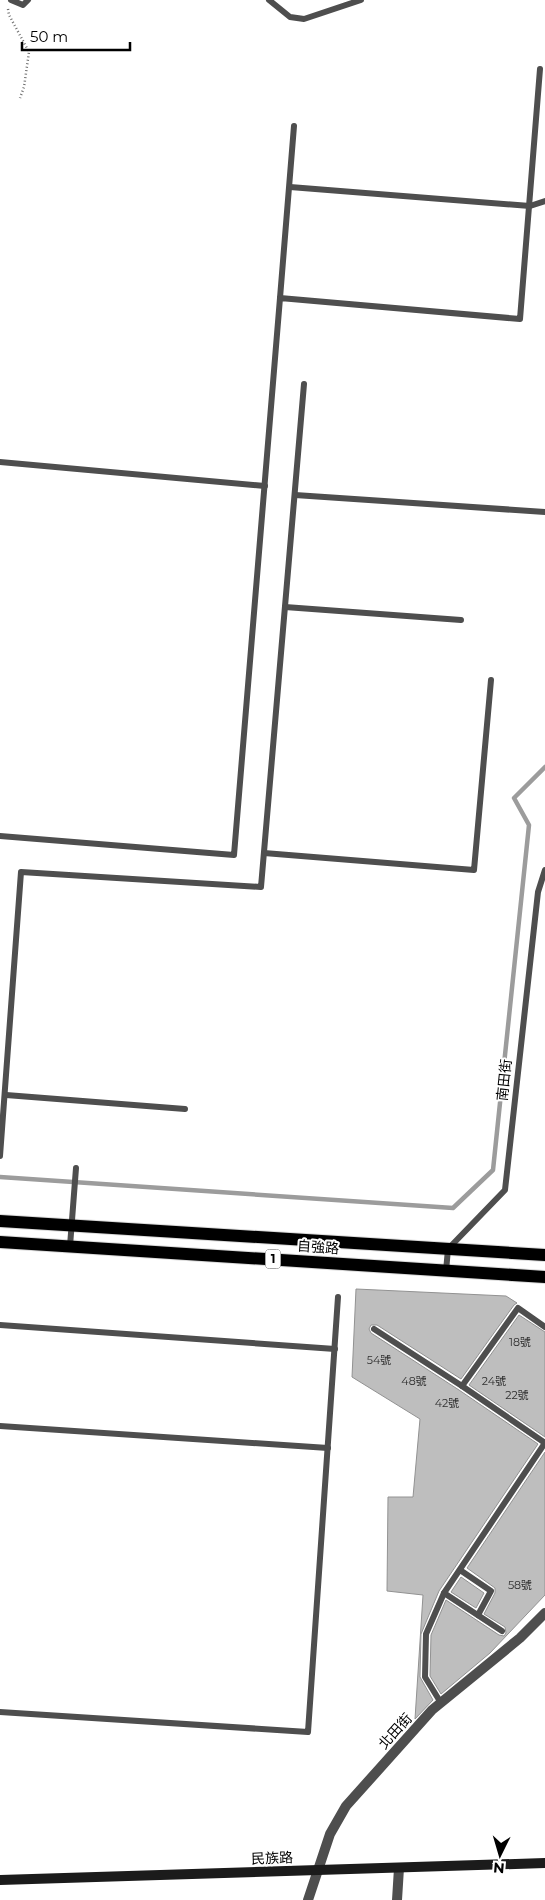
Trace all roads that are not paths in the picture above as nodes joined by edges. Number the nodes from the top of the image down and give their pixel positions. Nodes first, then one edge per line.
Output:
1 (11, 0) edge
2 (28, 0) edge
3 (269, 0) edge
4 (362, 0) edge
5 (540, 68) dead end
6 (294, 126) dead end
7 (290, 188) junction
8 (545, 201) edge
9 (530, 206) junction
10 (280, 298) junction
11 (304, 384) dead end
12 (0, 462) edge
13 (264, 486) junction
14 (295, 495) junction
15 (545, 512) edge
16 (285, 607) junction
17 (461, 620) dead end
18 (491, 680) dead end
19 (0, 836) edge
20 (264, 853) junction
21 (545, 870) edge
22 (6, 1095) junction
23 (185, 1109) dead end
24 (0, 1156) edge
25 (76, 1168) dead end
26 (0, 1221) edge
27 (71, 1225) junction
28 (0, 1242) edge
29 (70, 1246) junction
30 (448, 1250) junction
31 (545, 1255) edge
32 (446, 1271) junction
33 (545, 1277) edge
34 (338, 1297) dead end
35 (0, 1325) edge
36 (545, 1327) edge
37 (374, 1328) dead end
38 (335, 1350) junction
39 (462, 1386) junction
40 (0, 1426) edge
41 (545, 1443) edge
42 (328, 1448) junction
43 (460, 1570) junction
44 (444, 1592) junction
45 (545, 1613) edge
46 (478, 1615) junction
47 (502, 1631) dead end
48 (441, 1703) junction
49 (0, 1712) edge
50 (545, 1863) edge
51 (399, 1868) junction
52 (319, 1870) junction
53 (0, 1880) edge
54 (308, 1900) edge
55 (397, 1900) edge

1 - 2 lane
3 - 4 lane
5 - 9 lane
6 - 7 lane
7 - 9 lane
7 - 10 lane
8 - 9 lane
9 - 10 lane
10 - 13 lane
11 - 14 lane
12 - 13 lane
13 - 19 lane
14 - 15 lane
14 - 16 lane
16 - 17 lane
16 - 20 lane
18 - 20 lane
20 - 22 lane
21 - 30 lane, 南田街
22 - 23 lane
22 - 24 lane
25 - 27 lane
26 - 27 main road, 自強路 / 1
27 - 29 lane
27 - 30 main road, 自強路 / 1
28 - 29 main road, 自強路 / 1
29 - 32 main road, 自強路 / 1
30 - 31 main road, 自強路 / 1
30 - 32 lane
32 - 33 main road, 自強路 / 1
34 - 38 lane
35 - 38 lane
36 - 39 lane
37 - 39 lane
38 - 42 lane
39 - 41 lane
40 - 42 lane
41 - 43 lane
42 - 49 lane
43 - 44 lane
43 - 46 lane
44 - 46 lane
44 - 48 lane
45 - 48 street, 北田街
46 - 47 lane
48 - 52 street, 北田街
50 - 51 main road, 民族路
51 - 52 main road, 民族路
51 - 55 street
52 - 53 main road, 民族路
52 - 54 street, 北田街

